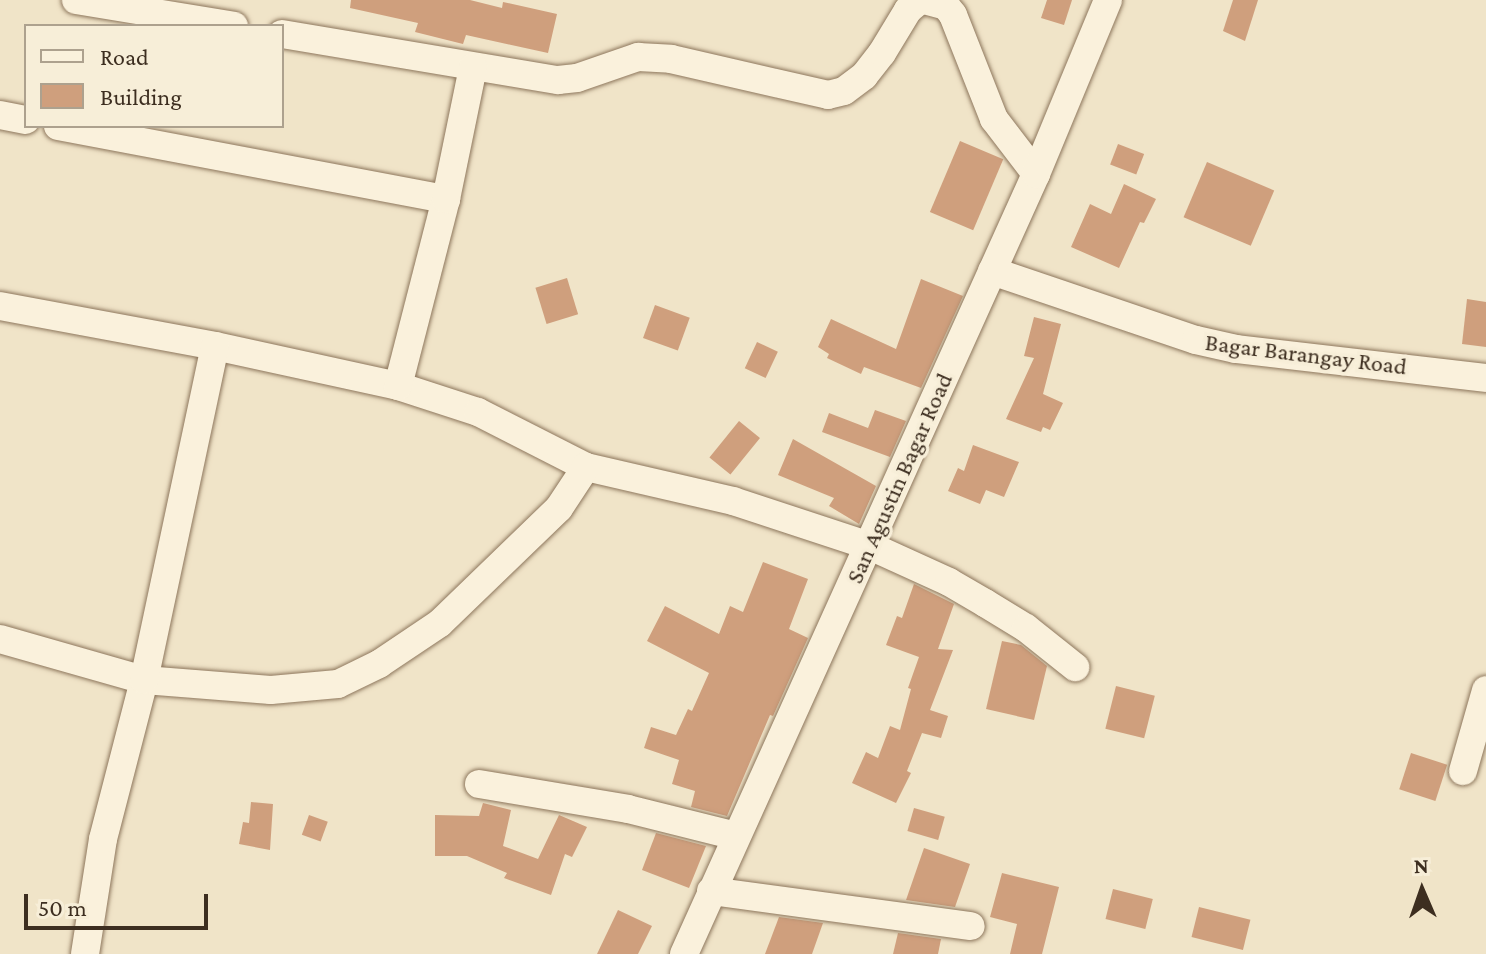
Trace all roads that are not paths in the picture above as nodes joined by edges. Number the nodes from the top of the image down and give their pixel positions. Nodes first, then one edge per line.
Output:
1 (76, 0) edge
2 (922, 0) edge
3 (1108, 0) edge
4 (222, 24) edge
5 (284, 34) edge
6 (473, 68) junction
7 (0, 115) edge
8 (24, 120) edge
9 (69, 128) edge
10 (1036, 174) junction
11 (446, 199) junction
12 (992, 271) junction
13 (0, 306) edge
14 (215, 346) junction
15 (1486, 378) edge
16 (398, 386) junction
17 (586, 467) junction
18 (870, 546) junction
19 (0, 639) edge
20 (1075, 667) dead end
21 (144, 680) junction
22 (1486, 690) edge
23 (1463, 771) dead end
24 (479, 784) dead end
25 (736, 836) junction
26 (711, 891) junction
27 (971, 926) dead end
28 (85, 954) edge
29 (684, 954) edge

1 - 4 street
2 - 6 street
2 - 10 street
3 - 10 street, San Agustin Bagar Road
5 - 6 street
6 - 11 street
7 - 8 street
9 - 11 street
10 - 12 street, San Agustin Bagar Road
11 - 16 street
12 - 15 street, Bagar Barangay Road
12 - 18 street, San Agustin Bagar Road
13 - 14 street
14 - 16 street
14 - 21 street
16 - 17 street
17 - 18 street
17 - 21 street
18 - 20 street
18 - 25 street, San Agustin Bagar Road
19 - 21 street
21 - 28 street
22 - 23 street
24 - 25 street
25 - 26 street, San Agustin Bagar Road
26 - 27 street
26 - 29 street, San Agustin Bagar Road

